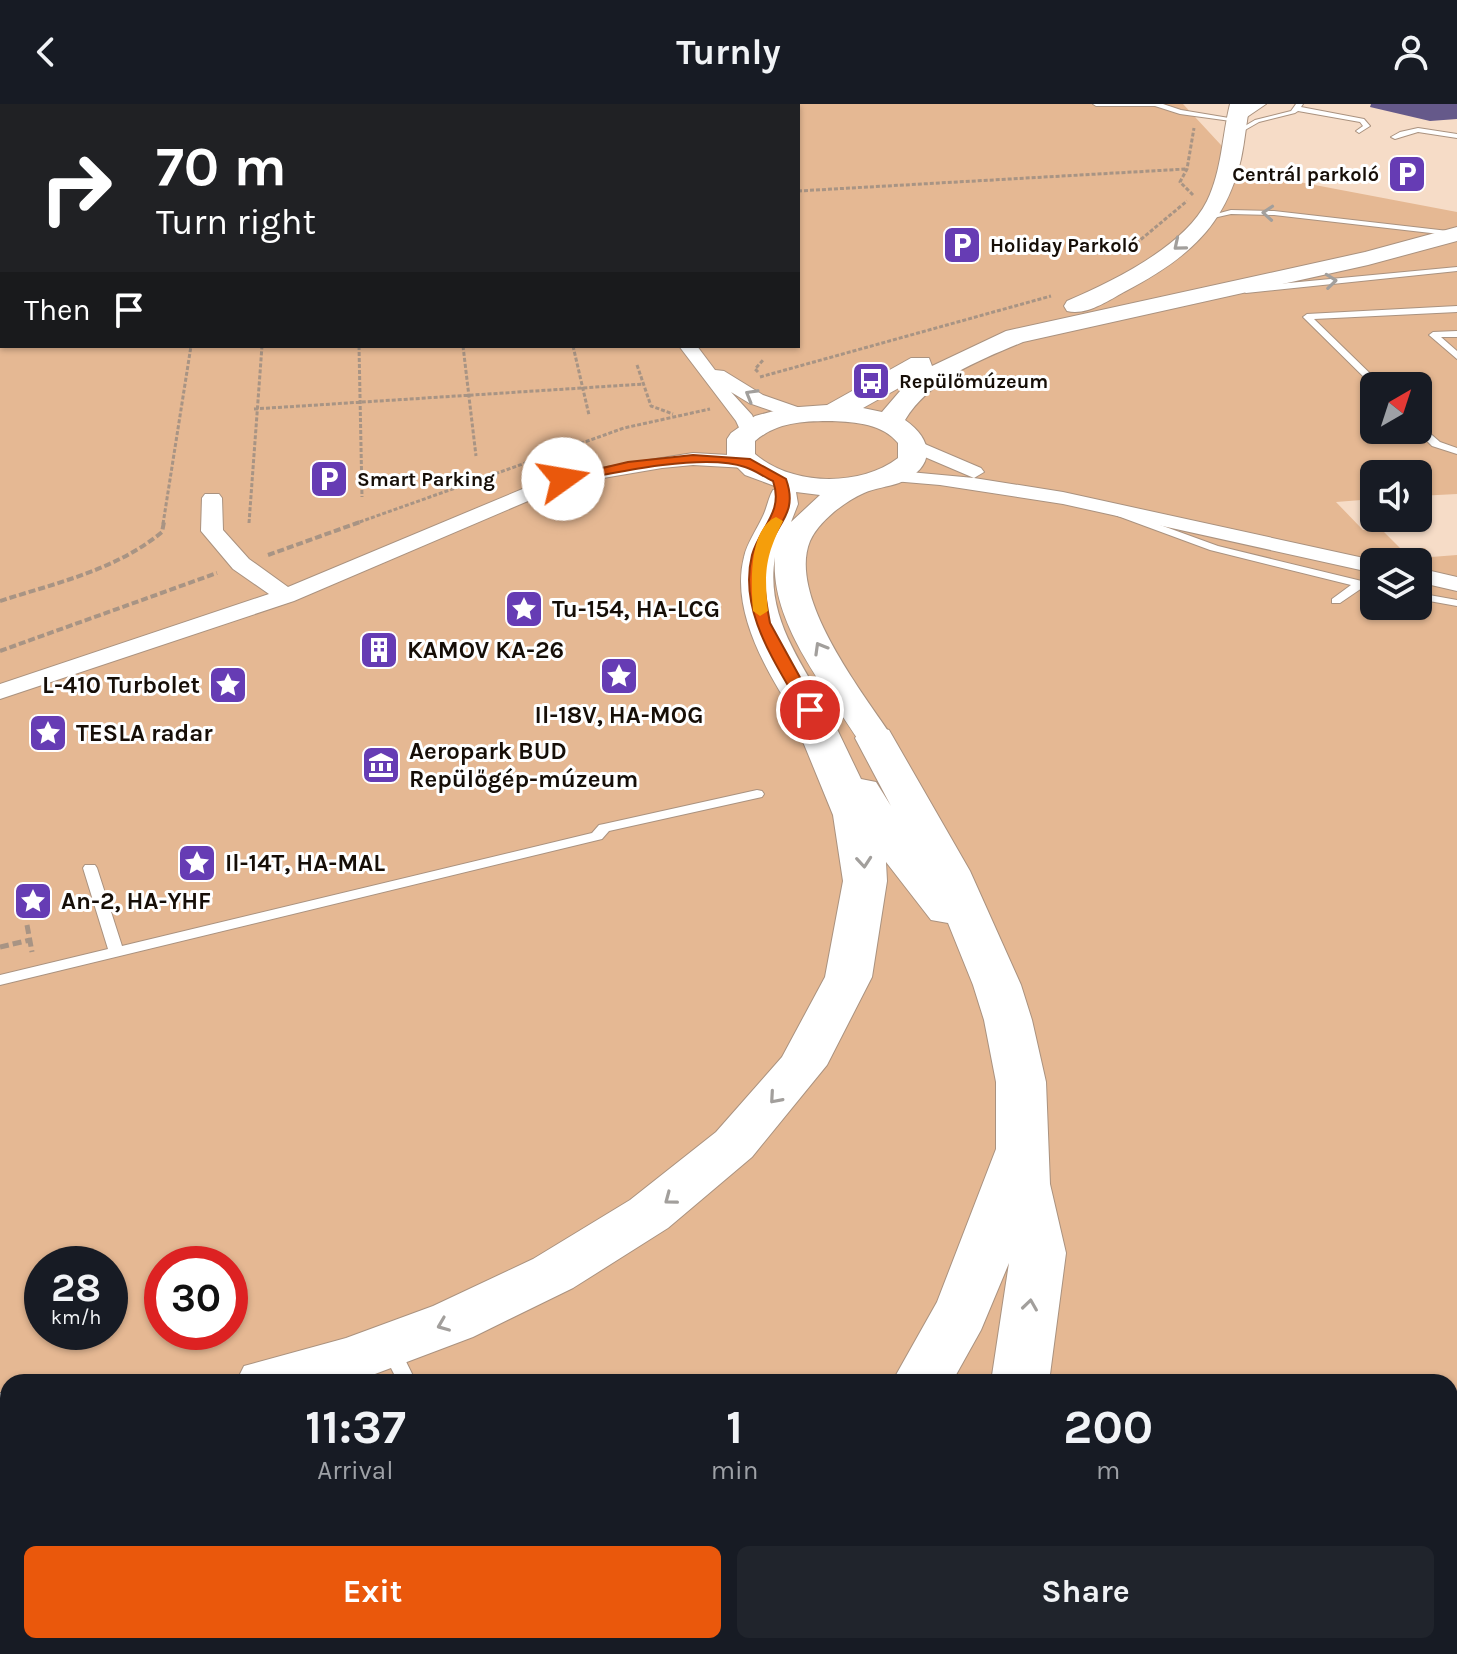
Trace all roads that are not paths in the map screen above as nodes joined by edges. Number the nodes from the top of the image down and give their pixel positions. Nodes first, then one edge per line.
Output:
1 (1096, 104) edge
2 (1156, 104) edge
3 (1259, 104) edge
4 (1299, 106) edge
5 (1238, 118) edge
6 (1457, 127) edge
7 (1420, 129) junction
8 (1359, 131) dead end
9 (1457, 136) edge
10 (1395, 137) dead end
11 (1209, 217) junction
12 (1457, 234) edge
13 (1154, 265) junction
14 (1457, 269) edge
15 (1235, 288) junction
16 (1198, 295) junction
17 (1457, 309) edge
18 (1457, 334) edge
19 (690, 348) edge
20 (1455, 353) edge
21 (706, 369) junction
22 (1364, 372) edge
23 (832, 413) junction
24 (799, 414) junction
25 (888, 424) junction
26 (1432, 440) edge
27 (745, 444) junction
28 (913, 445) junction
29 (1457, 451) edge
30 (779, 479) junction
31 (874, 480) junction
32 (212, 498) dead end
33 (1063, 498) junction
34 (1092, 504) junction
35 (1360, 563) edge
36 (1432, 578) edge
37 (1360, 584) joint
38 (1457, 584) edge
39 (286, 596) junction
40 (1432, 599) edge
41 (1336, 601) dead end
42 (1457, 603) edge
43 (0, 692) edge
44 (810, 710) junction
45 (875, 738) joint
46 (757, 794) dead end
47 (90, 868) dead end
48 (116, 950) junction
49 (983, 956) junction
50 (0, 980) edge
51 (1022, 1140) junction
52 (398, 1363) edge
53 (308, 1374) edge
54 (925, 1374) edge
55 (1021, 1374) edge

1 - 2 lane
2 - 5 lane
3 - 5 street
4 - 5 lane
4 - 8 lane
5 - 11 street
6 - 7 lane
7 - 9 lane
7 - 10 lane
12 -> 11 lane
11 -> 13 street
12 - 15 street
13 - 15 street
13 - 23 street
16 -> 14 lane
15 - 16 street
16 - 25 street
17 - 22 lane
18 - 20 lane
19 - 21 street
24 -> 21 street
21 - 27 street
23 - 24 street
23 - 25 street
24 - 27 street
25 - 28 street
26 - 29 lane
27 - 30 street
27 - 39 street
28 - 31 street
28 - 33 street
30 - 31 street
30 - 44 street
31 - 33 street
45 -> 31 street
32 - 39 street
33 - 34 street
34 - 35 street
34 - 37 lane
36 - 38 street
37 - 41 lane
39 - 43 street
40 - 42 lane
44 - 49 highway
44 -> 52 highway
45 - 49 highway
46 - 48 lane
47 - 48 lane
48 - 50 lane
49 - 51 highway
51 - 54 highway
55 -> 51 highway
52 - 53 highway

